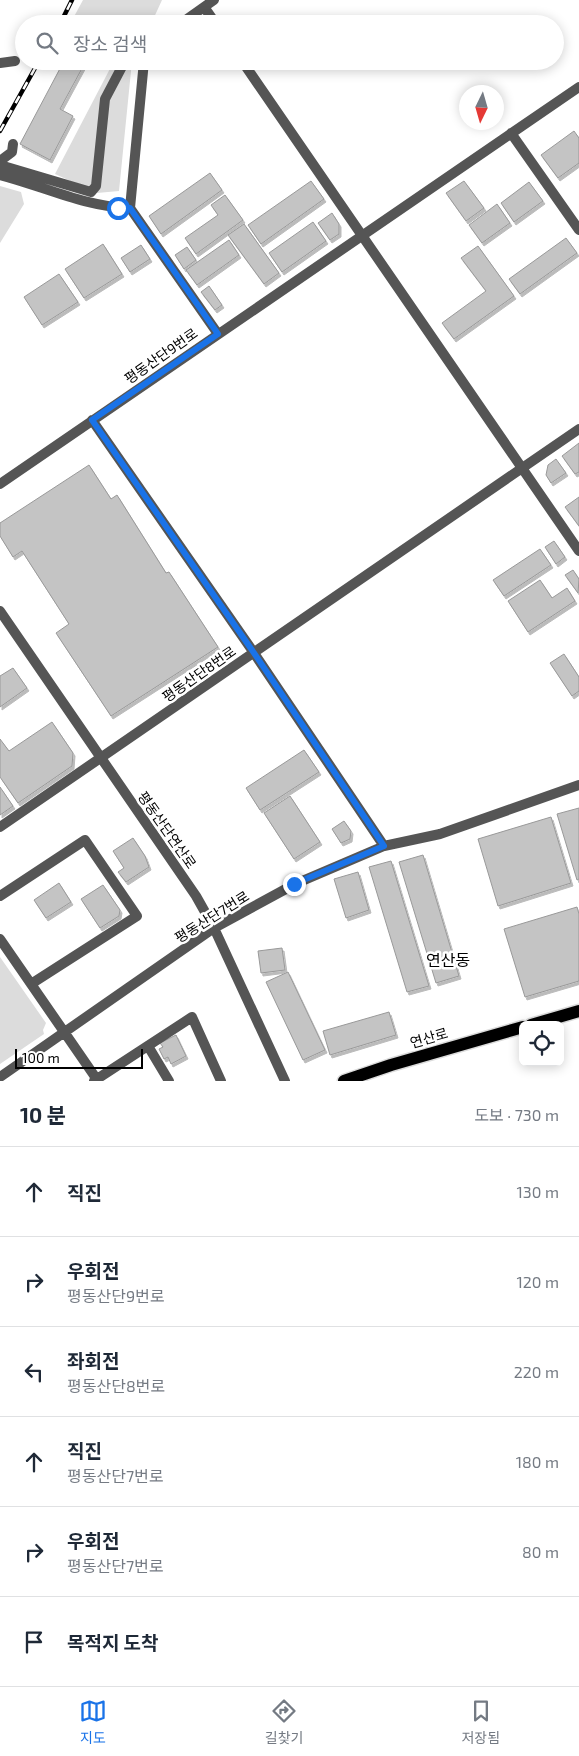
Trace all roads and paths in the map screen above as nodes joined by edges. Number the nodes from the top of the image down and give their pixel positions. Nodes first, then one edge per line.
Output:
1 (214, 0) edge
2 (204, 7) junction
3 (193, 15) edge
4 (210, 15) edge
5 (15, 61) dead end
6 (0, 63) edge
7 (120, 70) edge
8 (143, 70) edge
9 (248, 70) edge
10 (579, 87) edge
11 (510, 133) junction
12 (13, 144) dead end
13 (0, 161) edge
14 (0, 165) edge
15 (0, 175) edge
16 (130, 208) junction
17 (579, 230) edge
18 (362, 235) junction
19 (218, 334) junction
20 (92, 420) junction
21 (579, 429) edge
22 (522, 469) junction
23 (0, 484) edge
24 (579, 551) edge
25 (0, 610) edge
26 (254, 653) junction
27 (101, 758) junction
28 (579, 786) edge
29 (0, 827) edge
30 (384, 846) junction
31 (0, 896) edge
32 (214, 928) junction
33 (0, 939) edge
34 (31, 984) junction
35 (579, 1011) edge
36 (545, 1021) edge
37 (519, 1028) edge
38 (65, 1031) junction
39 (148, 1046) junction
40 (376, 1070) junction
41 (0, 1077) edge
42 (96, 1080) edge
43 (169, 1081) edge
44 (221, 1081) edge
45 (285, 1081) edge
46 (344, 1081) edge
47 (359, 1081) edge

1 - 2 street
2 - 3 street
2 - 4 street
5 - 6 street
7 - 14 street
8 - 16 street
9 - 18 street
10 - 11 street, 평동산단9번로
11 - 17 street
11 - 18 street, 평동산단9번로
12 - 13 street
15 - 16 street
16 - 19 street
18 - 19 street, 평동산단9번로
18 - 22 street
19 - 20 street, 평동산단9번로
20 - 23 street, 평동산단9번로
20 - 26 street, 평동산단8번로
21 - 22 street
22 - 24 street
22 - 26 street
25 - 27 street, 평동산단연산로
26 - 27 street, 평동산단8번로
26 - 30 street
27 - 29 street, 평동산단8번로
27 - 32 street, 평동산단연산로
28 - 30 street, 평동산단7번로
30 - 32 street, 평동산단7번로
31 - 34 street
32 - 38 street, 평동산단7번로
32 - 45 street, 평동산단연산로
33 - 34 street
34 - 38 street
35 - 36 main road
37 - 40 main road, 연산로
38 - 41 street, 평동산단7번로
38 - 42 street
39 - 42 street
39 - 43 street
39 - 44 street
40 - 46 main road, 연산로
40 - 47 main road

